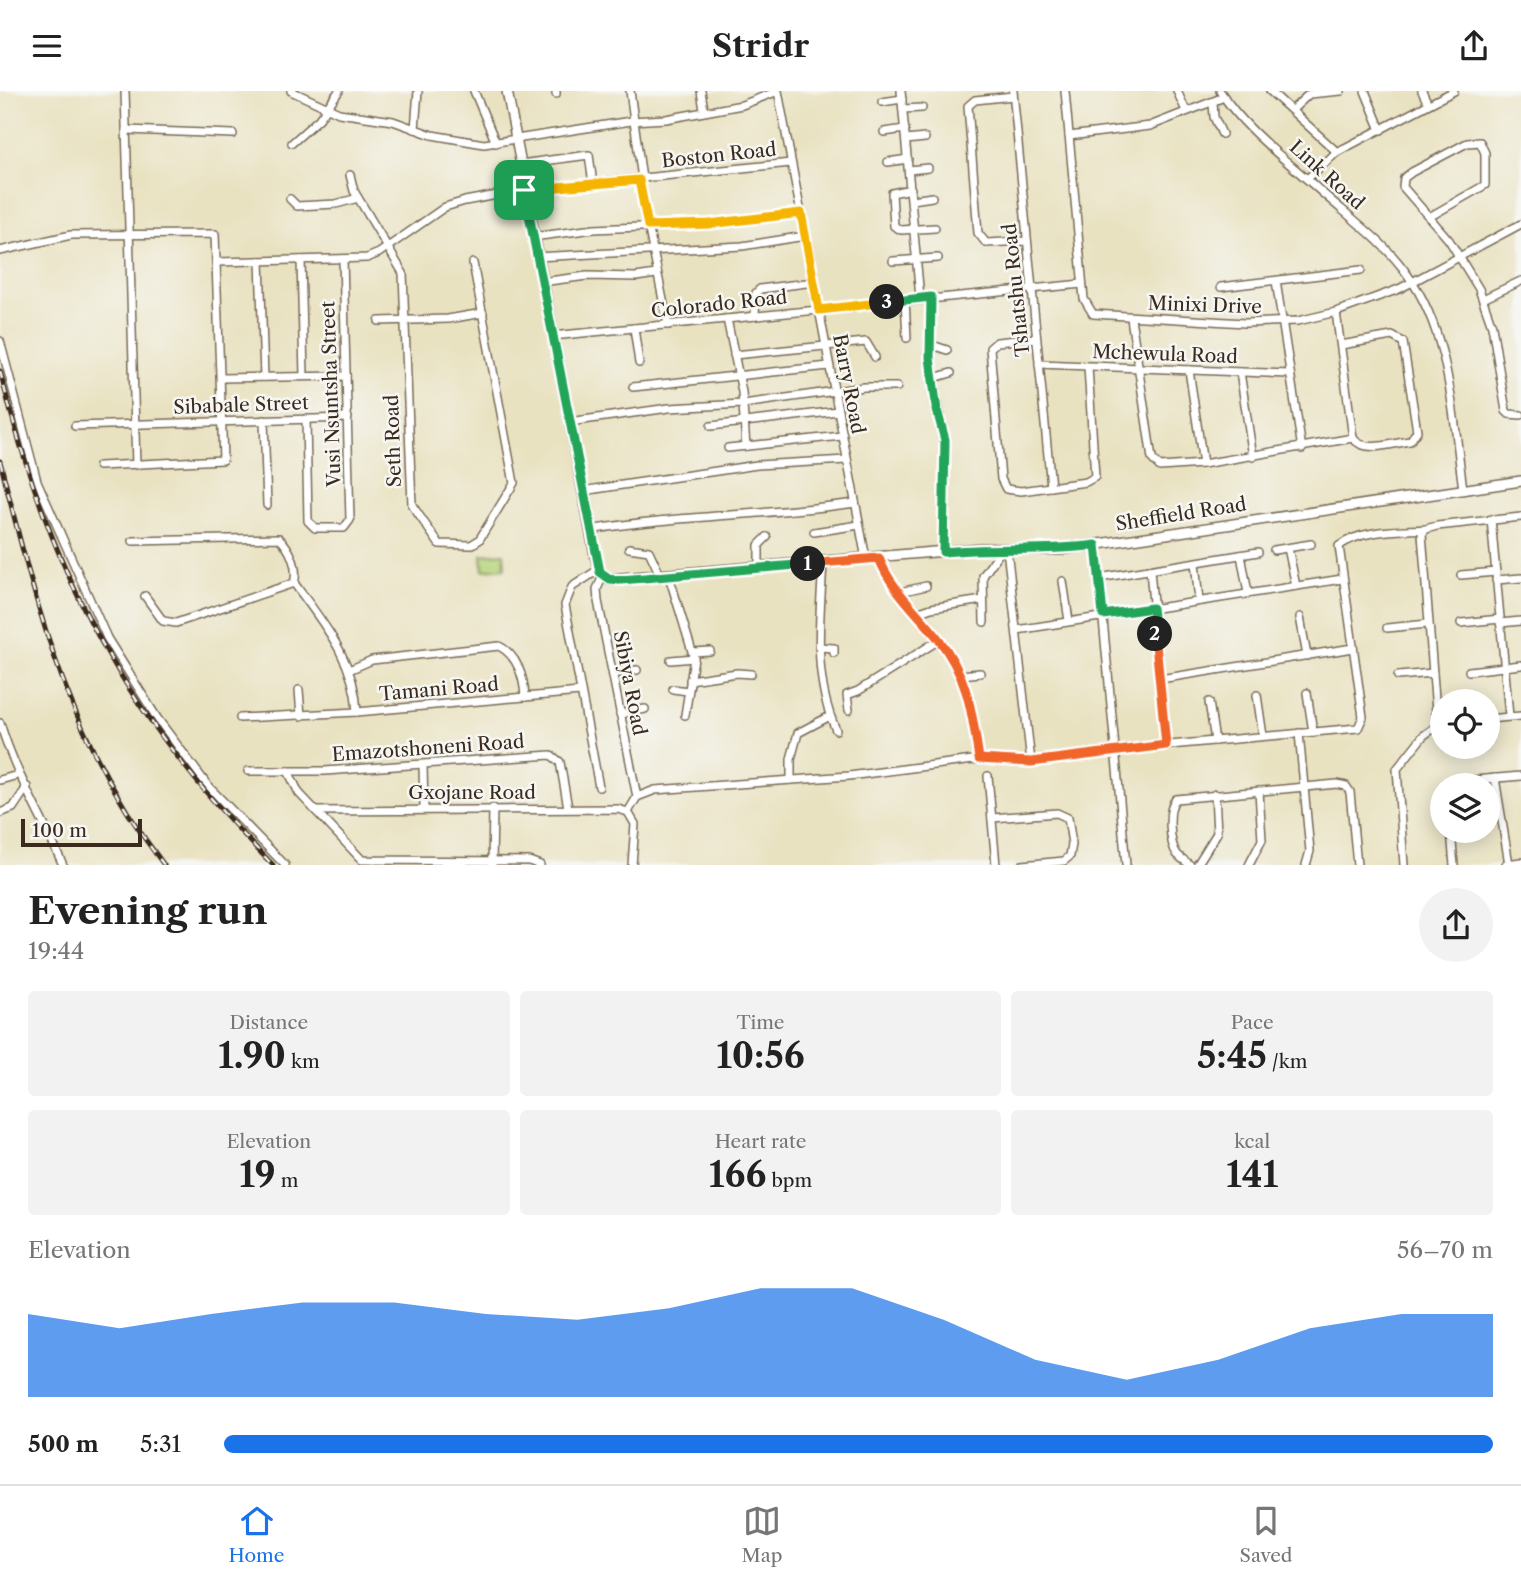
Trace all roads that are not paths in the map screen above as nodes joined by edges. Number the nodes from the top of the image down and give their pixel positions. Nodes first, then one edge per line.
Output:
1 (125, 91) edge
2 (291, 91) edge
3 (339, 91) edge
4 (418, 91) edge
5 (474, 91) edge
6 (507, 91) edge
7 (630, 91) edge
8 (701, 91) edge
9 (778, 91) edge
10 (1065, 91) edge
11 (1177, 91) edge
12 (1270, 91) edge
13 (1341, 91) edge
14 (1365, 91) edge
15 (1422, 91) edge
16 (1454, 91) edge
17 (1013, 94) edge
18 (1222, 94) edge
19 (902, 95) edge
20 (882, 101) dead end
21 (1213, 103) junction
22 (1428, 104) junction
23 (922, 108) dead end
24 (327, 109) junction
25 (903, 109) junction
26 (704, 110) junction
27 (1292, 110) junction
28 (1186, 111) junction
29 (635, 121) junction
30 (415, 129) junction
31 (905, 129) junction
32 (1381, 129) junction
33 (126, 130) junction
34 (884, 132) dead end
35 (233, 134) dead end
36 (1222, 134) dead end
37 (1069, 135) junction
38 (925, 138) dead end
39 (516, 139) junction
40 (906, 140) junction
41 (292, 143) dead end
42 (496, 143) junction
43 (1337, 152) junction
44 (908, 159) junction
45 (888, 162) dead end
46 (791, 163) junction
47 (520, 164) junction
48 (928, 168) dead end
49 (909, 170) junction
50 (350, 176) dead end
51 (1307, 179) junction
52 (641, 180) junction
53 (593, 184) junction
54 (911, 189) junction
55 (524, 190) junction
56 (358, 198) junction
57 (932, 198) dead end
58 (290, 199) dead end
59 (912, 200) junction
60 (801, 213) junction
61 (1430, 216) junction
62 (1521, 224) edge
63 (648, 226) junction
64 (935, 228) dead end
65 (914, 229) junction
66 (129, 235) junction
67 (805, 236) junction
68 (533, 237) junction
69 (1027, 241) junction
70 (389, 246) junction
71 (0, 251) edge
72 (651, 251) junction
73 (1461, 256) junction
74 (536, 257) junction
75 (343, 258) junction
76 (938, 258) dead end
77 (302, 260) junction
78 (917, 260) junction
79 (260, 261) junction
80 (893, 261) dead end
81 (218, 262) junction
82 (473, 263) dead end
83 (1361, 270) dead end
84 (656, 274) junction
85 (1276, 281) junction
86 (1521, 281) edge
87 (541, 282) junction
88 (814, 282) junction
89 (1413, 282) junction
90 (1083, 284) junction
91 (1221, 287) dead end
92 (1031, 289) junction
93 (931, 297) junction
94 (920, 298) junction
95 (1483, 299) junction
96 (905, 300) junction
97 (819, 310) junction
98 (1336, 312) junction
99 (483, 313) junction
100 (755, 316) junction
101 (1131, 318) junction
102 (727, 319) junction
103 (405, 320) junction
104 (379, 321) dead end
105 (1282, 323) junction
106 (668, 325) junction
107 (634, 328) junction
108 (552, 336) junction
109 (907, 338) dead end
110 (1036, 338) junction
111 (0, 341) edge
112 (932, 345) junction
113 (1341, 345) junction
114 (826, 348) junction
115 (947, 350) dead end
116 (734, 355) junction
117 (875, 357) dead end
118 (639, 363) dead end
119 (1039, 364) junction
120 (829, 366) junction
121 (1088, 366) junction
122 (1139, 368) junction
123 (1189, 370) junction
124 (1240, 372) junction
125 (951, 373) dead end
126 (1290, 374) junction
127 (304, 376) junction
128 (346, 376) junction
129 (264, 377) junction
130 (739, 377) junction
131 (222, 378) junction
132 (934, 378) junction
133 (633, 387) dead end
134 (897, 387) dead end
135 (834, 391) junction
136 (743, 404) junction
137 (838, 411) junction
138 (1521, 415) edge
139 (348, 418) junction
140 (306, 419) junction
141 (223, 420) junction
142 (264, 420) junction
143 (569, 422) junction
144 (744, 422) junction
145 (135, 423) junction
146 (75, 426) dead end
147 (711, 426) dead end
148 (842, 436) junction
149 (1353, 438) junction
150 (746, 446) junction
151 (728, 448) dead end
152 (1302, 449) junction
153 (1253, 457) junction
154 (847, 460) junction
155 (1203, 464) junction
156 (136, 465) junction
157 (99, 466) dead end
158 (1521, 481) edge
159 (1052, 487) junction
160 (1463, 489) junction
161 (582, 491) junction
162 (855, 503) junction
163 (267, 505) dead end
164 (1521, 517) edge
165 (1491, 519) junction
166 (859, 525) junction
167 (1426, 529) junction
168 (590, 530) junction
169 (814, 532) dead end
170 (767, 537) dead end
171 (133, 541) dead end
172 (1311, 544) dead end
173 (1096, 545) junction
174 (629, 548) dead end
175 (1288, 548) junction
176 (1004, 549) junction
177 (1274, 550) dead end
178 (943, 552) junction
179 (1258, 552) dead end
180 (1241, 555) junction
181 (879, 558) junction
182 (866, 559) junction
183 (823, 563) junction
184 (1195, 563) junction
185 (759, 568) junction
186 (1150, 570) junction
187 (601, 573) junction
188 (1461, 575) dead end
189 (1496, 576) junction
190 (665, 577) junction
191 (1099, 578) junction
192 (1521, 578) edge
193 (1342, 579) junction
194 (1063, 581) dead end
195 (294, 583) junction
196 (926, 586) dead end
197 (1296, 586) junction
198 (900, 592) junction
199 (1248, 593) junction
200 (145, 596) dead end
201 (983, 600) junction
202 (1199, 601) junction
203 (1152, 608) junction
204 (917, 613) junction
205 (1103, 615) junction
206 (1300, 617) dead end
207 (1069, 621) junction
208 (1500, 621) junction
209 (1521, 621) edge
210 (984, 622) dead end
211 (1461, 623) dead end
212 (1428, 624) junction
213 (1387, 628) dead end
214 (1017, 630) junction
215 (939, 640) junction
216 (819, 647) junction
217 (1353, 649) junction
218 (710, 651) dead end
219 (834, 653) dead end
220 (694, 655) junction
221 (1307, 656) junction
222 (671, 660) dead end
223 (1521, 664) edge
224 (1504, 666) junction
225 (349, 670) junction
226 (637, 670) dead end
227 (1469, 671) dead end
228 (980, 673) dead end
229 (1433, 673) junction
230 (612, 674) junction
231 (751, 674) dead end
232 (961, 675) junction
233 (1398, 676) dead end
234 (1160, 679) junction
235 (690, 680) junction
236 (673, 689) dead end
237 (1435, 689) edge
238 (299, 690) dead end
239 (688, 691) junction
240 (580, 692) junction
241 (1307, 693) dead end
242 (1257, 695) dead end
243 (525, 697) junction
244 (1209, 702) dead end
245 (645, 709) dead end
246 (849, 710) dead end
247 (357, 712) junction
248 (620, 714) junction
249 (685, 715) dead end
250 (300, 716) junction
251 (830, 716) junction
252 (1509, 716) junction
253 (1521, 716) edge
254 (1500, 717) edge
255 (240, 718) dead end
256 (0, 723) edge
257 (836, 730) dead end
258 (1430, 731) edge
259 (1313, 732) junction
260 (1299, 733) junction
261 (1263, 736) junction
262 (1216, 741) junction
263 (1166, 745) junction
264 (1115, 750) junction
265 (11, 759) junction
266 (979, 759) junction
267 (0, 761) edge
268 (1031, 762) junction
269 (423, 765) junction
270 (248, 771) dead end
271 (288, 771) junction
272 (18, 775) junction
273 (988, 776) dead end
274 (1521, 776) edge
275 (1500, 778) edge
276 (792, 779) junction
277 (0, 780) edge
278 (27, 787) junction
279 (599, 787) dead end
280 (1304, 787) junction
281 (1259, 791) junction
282 (1214, 795) junction
283 (637, 797) junction
284 (424, 808) junction
285 (493, 808) junction
286 (568, 808) junction
287 (316, 811) junction
288 (628, 812) junction
289 (0, 814) edge
290 (1500, 814) edge
291 (992, 818) junction
292 (1452, 843) edge
293 (1521, 862) edge
294 (397, 863) edge
295 (492, 864) edge
296 (1507, 864) edge
297 (64, 865) edge
298 (285, 865) edge
299 (540, 865) edge
300 (632, 865) edge
301 (996, 865) edge
302 (1022, 865) edge
303 (1126, 865) edge
304 (1190, 865) edge
305 (1197, 865) edge
306 (1249, 865) edge
307 (1306, 865) edge
308 (1357, 865) edge
309 (1404, 865) edge
310 (1454, 865) edge

1 - 33 street
2 - 24 street
3 - 24 street
4 - 30 street
5 - 42 street
6 - 39 street
7 - 29 street
8 - 26 street
9 - 26 street
9 - 46 street, Barry Road
10 - 37 street, Minixi Drive
11 - 28 street
12 - 27 street
13 - 27 street
14 - 32 street
15 - 22 street
16 - 22 street
17 - 69 street, Tshatshu Road
17 - 69 street
18 - 21 street
18 - 51 street, Link Road
19 - 20 street
19 - 25 street
21 - 28 street
21 - 36 street
22 - 32 street
23 - 25 street
24 - 30 street
24 - 41 street
25 - 31 street
26 - 29 street
27 - 43 street
28 - 37 street
29 - 39 street
29 - 52 street
30 - 42 street
31 - 34 street
31 - 40 street
32 - 43 street
33 - 35 street
33 - 66 street
37 - 90 street, Minixi Drive
38 - 40 street
39 - 42 street
39 - 47 street
40 - 44 street
43 - 51 street
44 - 45 street
44 - 49 street
46 - 52 street, Boston Road
46 - 60 street, Barry Road
47 - 53 street
47 - 55 street
48 - 49 street
49 - 54 street
50 - 56 street, Seth Road
51 - 89 street, Link Road
52 - 53 street, Boston Road
52 - 63 street
53 - 55 street, Boston Road
54 - 59 street
54 - 65 street
55 - 68 street
55 - 70 street, Boston Road
56 - 58 street
56 - 70 street, Seth Road
57 - 59 street
59 - 65 street
60 - 63 street
60 - 67 street, Barry Road
61 - 61 street
61 - 73 street
62 - 73 street, Minixi Drive
63 - 68 street
63 - 72 street
64 - 65 street
65 - 78 street
66 - 71 street
66 - 81 street
66 - 145 street
67 - 72 street
67 - 88 street, Barry Road
68 - 74 street
69 - 92 street, Tshatshu Road
70 - 75 street, Boston Road
70 - 103 street, Seth Road
72 - 74 street
72 - 84 street
73 - 89 street, Minixi Drive
73 - 95 street
74 - 87 street
75 - 77 street, Boston Road
75 - 128 street, Vusi Nsuntsha Street
76 - 78 street
77 - 79 street, Boston Road
77 - 127 street
78 - 80 street
78 - 94 street
79 - 81 street, Boston Road
79 - 129 street
81 - 131 street
82 - 99 street, Seth Road
83 - 85 street
84 - 87 street
84 - 106 street
85 - 91 street
85 - 105 street
86 - 95 street
87 - 108 street
88 - 97 street, Barry Road
88 - 100 street
89 - 98 street, Minixi Drive
89 - 160 street, Link Road
90 - 92 street, Colorado Road
90 - 101 street, Minixi Drive
92 - 93 street, Colorado Road
92 - 110 street, Tshatshu Road
93 - 94 street, Colorado Road
93 - 112 street
94 - 96 street, Colorado Road
95 - 138 street
96 - 97 street, Colorado Road
96 - 109 street
97 - 100 street, Colorado Road
97 - 114 street, Barry Road
98 - 105 street, Minixi Drive
98 - 113 street
99 - 103 street
99 - 103 street, Seth Road
100 - 102 street, Colorado Road
101 - 105 street, Minixi Drive
101 - 122 street
102 - 106 street, Colorado Road
102 - 116 street
103 - 104 street
105 - 126 street
106 - 107 street, Colorado Road
107 - 108 street, Colorado Road
107 - 118 street
108 - 143 street
110 - 119 street, Tshatshu Road
110 - 159 street
111 - 298 street
112 - 115 street
112 - 132 street
113 - 149 street
113 - 149 street
114 - 116 street
114 - 117 street
114 - 120 street, Barry Road
116 - 130 street
119 - 121 street, Mchewula Road
119 - 159 street, Tshatshu Road
120 - 130 street
120 - 135 street, Barry Road
121 - 122 street, Mchewula Road
121 - 159 street
122 - 123 street, Mchewula Road
122 - 155 street
123 - 124 street, Mchewula Road
123 - 155 street
124 - 126 street, Mchewula Road
124 - 153 street
125 - 132 street
126 - 152 street
127 - 128 street
127 - 129 street
128 - 139 street, Vusi Nsuntsha Street
129 - 131 street
130 - 133 street
130 - 136 street
131 - 141 street
132 - 178 street
134 - 135 street
135 - 136 street
135 - 137 street, Barry Road
136 - 143 street
136 - 144 street
137 - 144 street
137 - 148 street, Barry Road
139 - 140 street, Sibabale Street
139 - 140 street, Vusi Nsuntsha Street
140 - 142 street, Sibabale Street
141 - 142 street, Sibabale Street
141 - 145 street, Sibabale Street
141 - 156 street
142 - 163 street
143 - 161 street
144 - 147 street
144 - 150 street
145 - 146 street, Sibabale Street
145 - 156 street
148 - 150 street
148 - 154 street, Barry Road
149 - 152 street
150 - 151 street
152 - 153 street
153 - 155 street
154 - 161 street
154 - 162 street, Barry Road
156 - 157 street
158 - 160 street, Sheffield Road
160 - 173 street, Sheffield Road
161 - 168 street
162 - 166 street, Barry Road
162 - 168 street
164 - 165 street
165 - 167 street
165 - 189 street
166 - 169 street
166 - 182 street, Barry Road
167 - 193 street
167 - 212 street
168 - 187 street
170 - 185 street
171 - 195 street
172 - 175 street
173 - 176 street, Sheffield Road
173 - 191 street
174 - 190 street
175 - 177 street
175 - 197 street
176 - 178 street, Sheffield Road
176 - 201 street
176 - 214 street
178 - 181 street, Sheffield Road
179 - 180 street
180 - 184 street
180 - 199 street
181 - 182 street, Sheffield Road
181 - 198 street
182 - 183 street, Sheffield Road
183 - 185 street, Sheffield Road
183 - 216 street
184 - 186 street
184 - 202 street
185 - 190 street, Sheffield Road
186 - 191 street
186 - 203 street
187 - 190 street, Sheffield Road
187 - 230 street, Sibiya Road
187 - 240 street
188 - 189 street
189 - 192 street
189 - 208 street
190 - 220 street
191 - 205 street
193 - 197 street
193 - 217 street
194 - 207 street
195 - 200 street
195 - 225 street
196 - 198 street
197 - 199 street
198 - 204 street
199 - 202 street
201 - 204 street
201 - 210 street
202 - 203 street
203 - 205 street
203 - 234 street
204 - 215 street
205 - 207 street
205 - 264 street
206 - 221 street
207 - 214 street
208 - 209 street
208 - 211 street
208 - 224 street
212 - 213 street
212 - 229 street
214 - 268 street
215 - 232 street
215 - 246 street
216 - 219 street
216 - 251 street
217 - 221 street
217 - 259 street
218 - 220 street
220 - 222 street
220 - 235 street
221 - 234 street
223 - 224 street
224 - 227 street
224 - 252 street
225 - 243 street
225 - 247 street
226 - 230 street
228 - 232 street
229 - 233 street
229 - 237 street
230 - 248 street, Sibiya Road
231 - 235 street
232 - 266 street
234 - 263 street
235 - 239 street
236 - 239 street
238 - 250 street
239 - 249 street
240 - 243 street, Tamani Road
240 - 279 street
241 - 259 street
242 - 261 street
243 - 247 street, Tamani Road
244 - 262 street
245 - 248 street
247 - 250 street, Tamani Road
248 - 283 street, Sibiya Road
250 - 255 street, Tamani Road
251 - 257 street
251 - 276 street
252 - 253 street
252 - 254 street
256 - 265 street
258 - 309 street
259 - 260 street
260 - 261 street
260 - 280 street
261 - 262 street
262 - 263 street
263 - 264 street
264 - 268 street
264 - 303 street
265 - 267 street
265 - 272 street
266 - 268 street
266 - 276 street
269 - 271 street, Emazotshoneni Road
269 - 284 street
269 - 286 street, Emazotshoneni Road
270 - 271 street, Emazotshoneni Road
271 - 287 street
272 - 277 street
272 - 278 street
273 - 291 street
274 - 275 street
276 - 283 street
278 - 289 street
278 - 297 street
280 - 281 street
280 - 307 street
280 - 308 street
281 - 282 street
281 - 306 street
282 - 304 street
282 - 305 street
283 - 288 street
284 - 285 street, Gxojane Road
284 - 287 street, Gxojane Road
285 - 286 street, Gxojane Road
285 - 295 street
286 - 288 street, Gxojane Road
287 - 294 street
288 - 300 street
290 - 296 street
291 - 301 street
291 - 302 street
292 - 310 street
293 - 296 street
294 - 295 street
295 - 299 street

